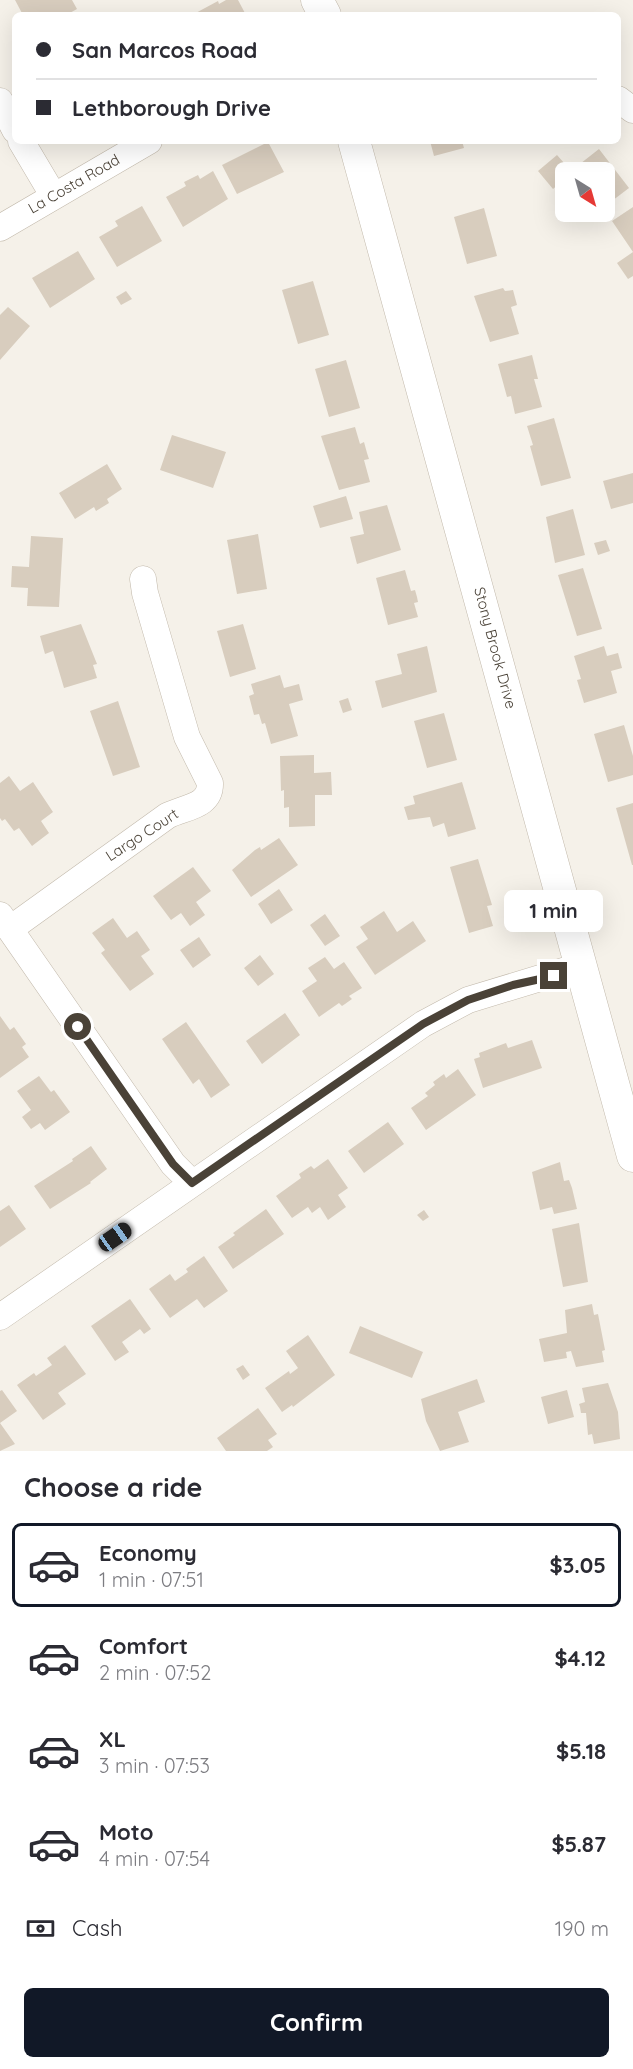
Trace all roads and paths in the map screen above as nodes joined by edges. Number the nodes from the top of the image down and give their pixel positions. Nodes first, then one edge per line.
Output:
1 (0, 101) edge
2 (12, 124) edge
3 (23, 144) edge
4 (144, 144) edge
5 (355, 144) edge
6 (54, 195) junction
7 (0, 228) edge
8 (143, 579) dead end
9 (5, 922) edge
10 (583, 965) junction
11 (633, 1156) edge
12 (192, 1183) junction
13 (0, 1317) edge

1 - 2 street
3 - 6 street
4 - 6 street, La Costa Road
5 - 10 street, Stony Brook Drive
6 - 7 street, La Costa Road
8 - 9 street, Largo Court
9 - 12 street
10 - 11 street, Stony Brook Drive
10 - 12 street
12 - 13 street

